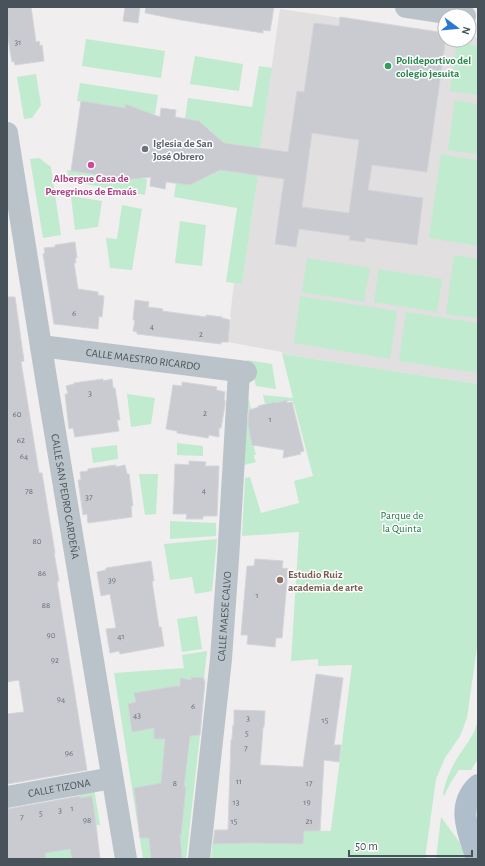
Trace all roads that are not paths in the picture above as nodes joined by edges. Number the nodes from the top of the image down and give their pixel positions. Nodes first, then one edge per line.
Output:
1 (417, 8) edge
2 (437, 11) edge
3 (7, 133) edge
4 (41, 346) junction
5 (242, 372) joint
6 (112, 778) junction
7 (477, 784) edge
8 (7, 797) edge
9 (474, 841) edge
10 (126, 859) edge
11 (199, 859) edge
12 (477, 859) edge

1 - 2 street
3 - 4 street, CALLE SAN PEDRO CARDEÑA
4 - 5 street, CALLE MAESTRO RICARDO
4 - 6 street, CALLE SAN PEDRO CARDEÑA
5 - 11 street, CALLE MAESE CALVO
6 - 8 street, CALLE TIZONA
6 - 10 street, CALLE SAN PEDRO CARDEÑA
7 - 9 main road
9 - 12 main road

